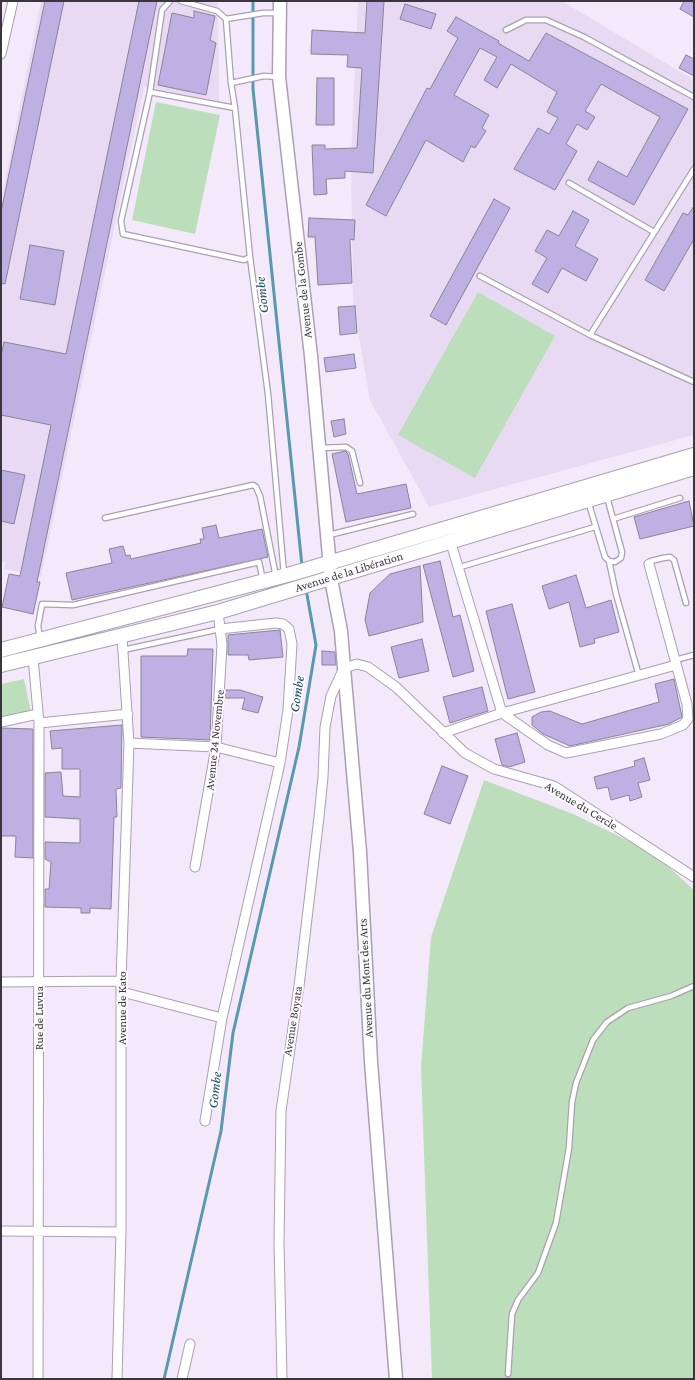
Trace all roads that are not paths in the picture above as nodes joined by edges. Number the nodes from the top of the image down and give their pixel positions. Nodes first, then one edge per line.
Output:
1 (13, 1) edge
2 (170, 1) edge
3 (181, 1) edge
4 (280, 7) edge
5 (226, 19) junction
6 (506, 30) dead end
7 (1, 54) edge
8 (279, 77) junction
9 (231, 83) junction
10 (150, 92) junction
11 (694, 97) edge
12 (235, 108) junction
13 (694, 169) edge
14 (569, 183) dead end
15 (654, 232) junction
16 (250, 257) junction
17 (480, 276) dead end
18 (590, 335) junction
19 (694, 382) edge
20 (320, 448) junction
21 (694, 455) edge
22 (694, 468) edge
23 (360, 483) dead end
24 (606, 494) junction
25 (680, 498) dead end
26 (588, 500) junction
27 (413, 514) dead end
28 (105, 518) dead end
29 (613, 519) junction
30 (595, 526) junction
31 (327, 535) junction
32 (450, 540) junction
33 (609, 561) junction
34 (649, 564) joint
35 (323, 565) junction
36 (458, 568) junction
37 (279, 578) junction
38 (324, 580) junction
39 (686, 603) dead end
40 (218, 612) junction
41 (220, 629) junction
42 (41, 640) junction
43 (122, 644) junction
44 (1, 650) edge
45 (694, 655) edge
46 (33, 658) junction
47 (675, 662) junction
48 (1, 665) edge
49 (344, 668) junction
50 (640, 676) junction
51 (502, 713) junction
52 (128, 714) junction
53 (39, 718) junction
54 (1, 722) edge
55 (443, 733) junction
56 (129, 743) junction
57 (216, 747) junction
58 (280, 763) junction
59 (195, 867) dead end
60 (694, 877) edge
61 (1, 982) edge
62 (39, 982) junction
63 (121, 982) junction
64 (694, 986) edge
65 (122, 992) junction
66 (222, 1018) junction
67 (205, 1121) dead end
68 (1, 1231) edge
69 (38, 1231) junction
70 (121, 1232) junction
71 (190, 1344) dead end
72 (508, 1374) dead end
73 (38, 1379) edge
74 (118, 1379) edge
75 (182, 1379) edge
76 (282, 1379) edge
77 (396, 1379) edge

1 - 7 street
2 - 10 lane
3 - 5 lane
4 - 5 lane
4 - 8 street, Avenue de la Gombe
5 - 9 lane
6 - 11 lane
8 - 9 lane
8 - 20 street, Avenue de la Gombe
9 - 12 lane
10 - 12 lane
10 - 16 lane
12 - 16 lane
13 - 15 lane
14 - 15 lane
15 - 18 lane
16 - 37 lane
17 - 18 lane
18 - 19 lane
20 - 23 lane
20 - 31 street, Avenue de la Gombe
21 - 35 main road, Avenue de la Libération
22 - 24 main road, Avenue de la Libération
24 - 26 main road, Avenue de la Libération
24 - 29 lane
25 - 29 lane
26 - 30 lane
26 - 32 main road, Avenue de la Libération
27 - 31 lane
28 - 37 lane
29 - 33 lane
30 - 33 lane
30 - 36 lane
31 - 35 street, Avenue de la Gombe
32 - 36 street
32 - 38 main road, Avenue de la Libération
33 - 50 lane
34 - 39 lane
34 - 47 street
35 - 37 main road, Avenue de la Libération
35 - 38 street, Avenue de la Gombe
36 - 51 street
37 - 42 main road, Avenue de la Libération
37 - 42 lane
38 - 40 main road, Avenue de la Libération
38 - 49 street, Avenue du Mont des Arts
40 - 41 street, Avenue 24 Novembre
40 - 43 main road, Avenue de la Libération
41 - 43 lane
41 - 57 street, Avenue 24 Novembre
41 - 58 street
42 - 44 main road, Avenue de la Libération
43 - 46 main road, Avenue de la Libération
43 - 52 street, Avenue de Kato
45 - 47 lane
46 - 48 main road, Avenue de la Libération
46 - 53 street, Rue de Luvua
47 - 50 street
47 - 51 street
49 - 55 street, Avenue du Cercle
49 - 76 street, Avenue Boyata
49 - 77 street, Avenue du Mont des Arts
50 - 51 street
51 - 55 street
52 - 53 street
52 - 56 street, Avenue de Kato
53 - 54 street
53 - 62 street, Rue de Luvua
55 - 60 street, Avenue du Cercle
56 - 57 street
56 - 63 street, Avenue de Kato
57 - 58 street
57 - 59 street, Avenue 24 Novembre
58 - 66 street
61 - 62 street
62 - 63 street
62 - 69 street, Rue de Luvua
63 - 65 street, Avenue de Kato
64 - 72 lane
65 - 66 street
65 - 70 street, Avenue de Kato
66 - 67 street
68 - 69 street
69 - 70 street
69 - 73 street, Rue de Luvua
70 - 74 street, Avenue de Kato
71 - 75 street

